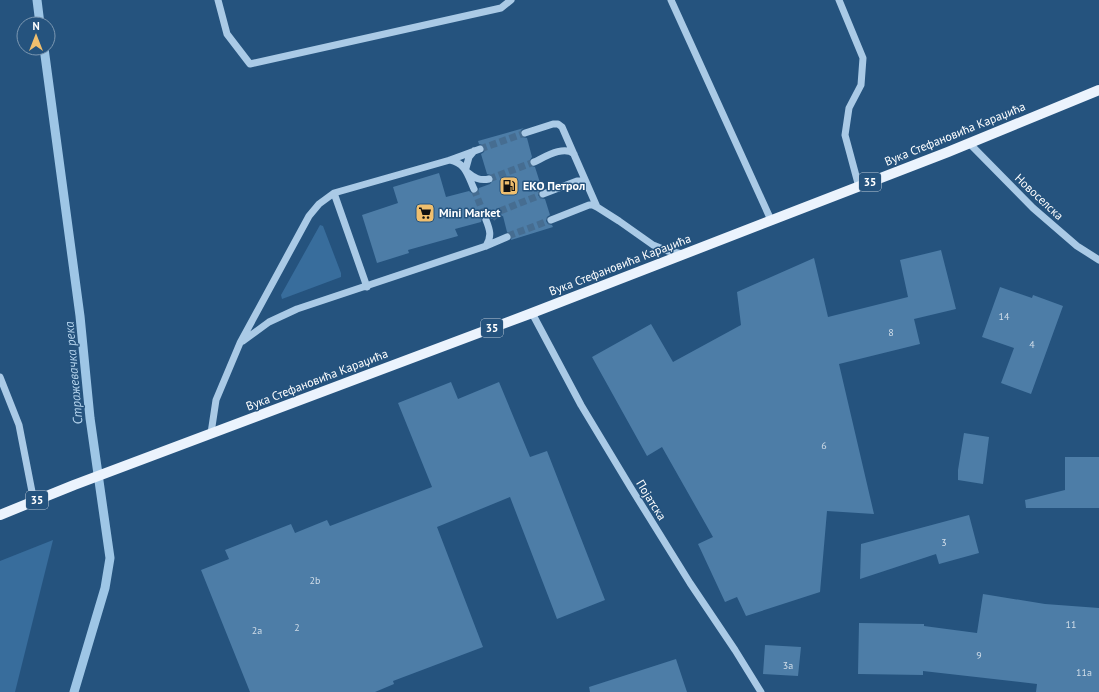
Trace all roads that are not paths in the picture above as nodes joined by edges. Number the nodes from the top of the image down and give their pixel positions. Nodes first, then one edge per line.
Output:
1 (218, 0) edge
2 (511, 0) edge
3 (671, 0) edge
4 (839, 0) edge
5 (1099, 90) edge
6 (525, 133) tunnel mouth
7 (969, 143) junction
8 (574, 154) junction
9 (450, 160) junction
10 (534, 162) tunnel mouth
11 (466, 170) junction
12 (587, 184) junction
13 (859, 187) junction
14 (334, 193) junction
15 (543, 194) tunnel mouth
16 (597, 207) junction
17 (489, 219) tunnel mouth
18 (551, 220) tunnel mouth
19 (771, 220) junction
20 (490, 230) junction
21 (486, 246) junction
22 (684, 254) junction
23 (1099, 260) edge
24 (367, 287) junction
25 (532, 313) junction
26 (240, 343) junction
27 (0, 377) edge
28 (211, 434) junction
29 (34, 502) junction
30 (0, 515) edge
31 (761, 692) edge

1 - 2 street
3 - 19 street
4 - 13 street
5 - 7 main road, Вука Стефановића Караџића / 35
6 - 8 street
7 - 13 main road, Вука Стефановића Караџића / 35
7 - 23 street, Новоселска
8 - 10 street
8 - 12 street
9 - 11 street
9 - 11 street
9 - 14 street
11 - 11 street
12 - 15 street
12 - 16 street
13 - 19 main road, Вука Стефановића Караџића / 35
14 - 24 street
14 - 26 street
16 - 18 street
16 - 22 street
17 - 20 street
19 - 22 main road, Вука Стефановића Караџића / 35
20 - 21 street
20 - 21 street
21 - 24 street
22 - 25 main road, Вука Стефановића Караџића / 35
24 - 26 street
25 - 28 main road, Вука Стефановића Караџића / 35
25 - 31 street, Појатска
26 - 28 street
27 - 29 street
28 - 29 main road, Вука Стефановића Караџића / 35
29 - 30 main road, 35

